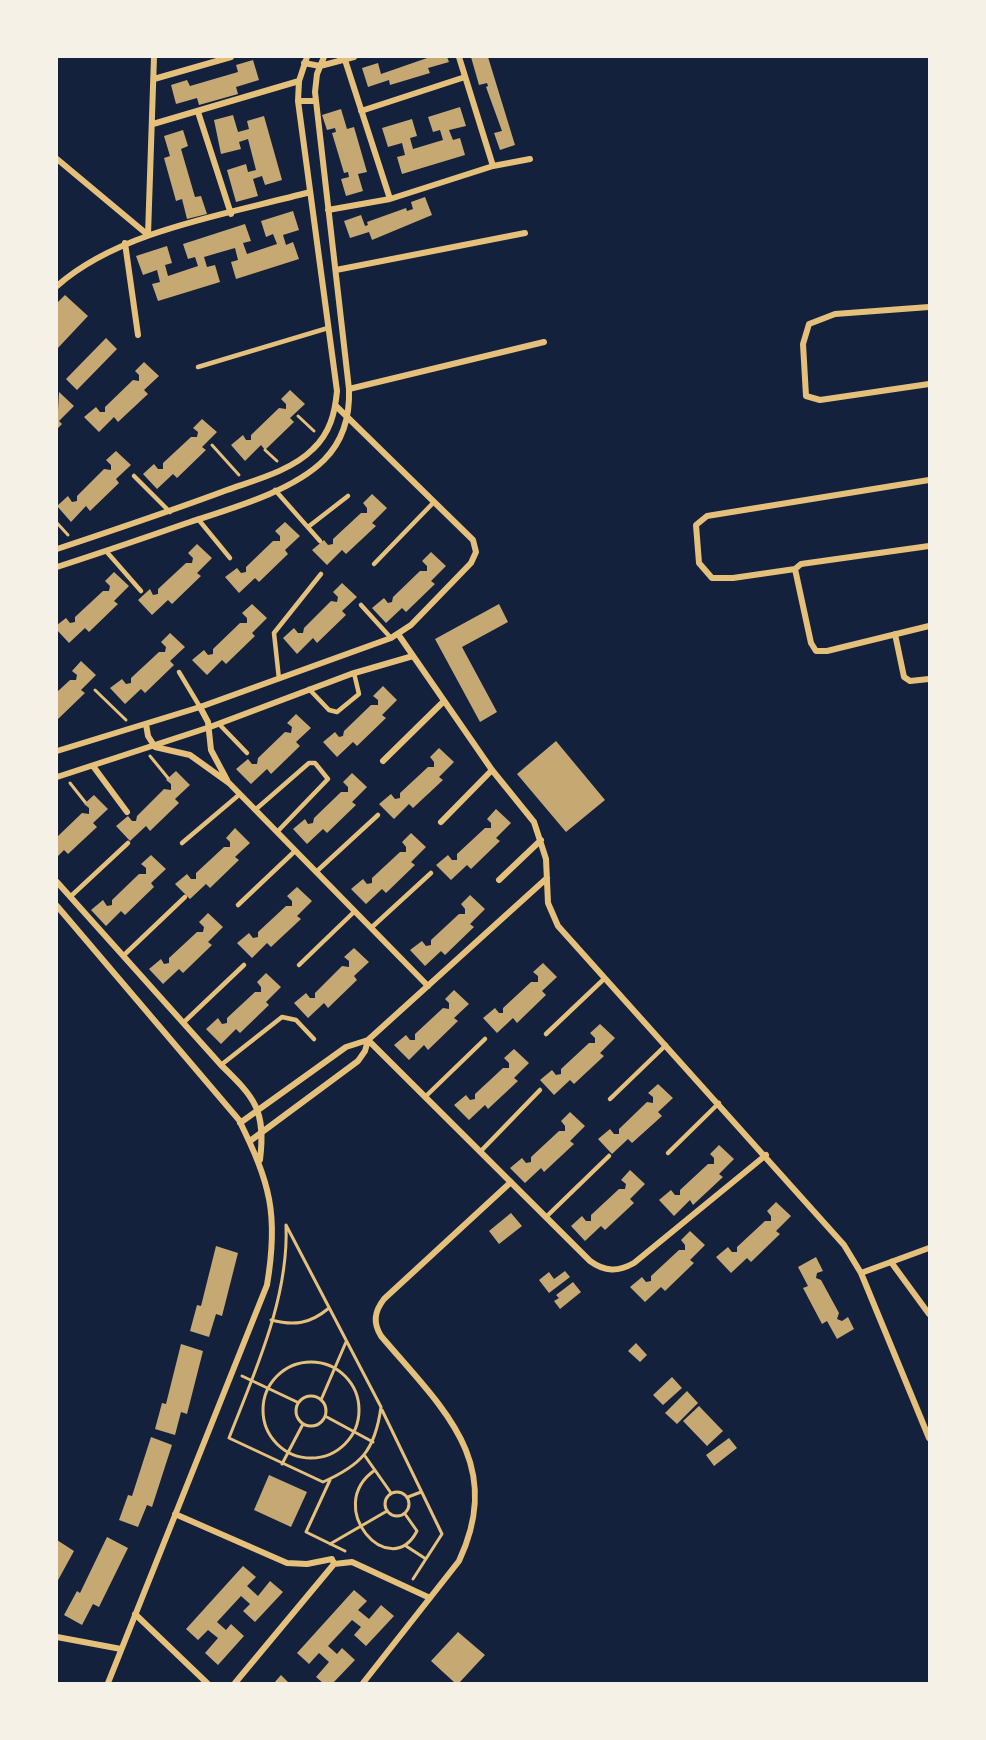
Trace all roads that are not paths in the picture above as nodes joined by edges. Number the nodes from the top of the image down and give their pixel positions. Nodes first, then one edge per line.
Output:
1 (154, 57) edge
2 (231, 57) edge
3 (324, 57) edge
4 (354, 57) edge
5 (459, 57) edge
6 (305, 60) edge
7 (345, 60) junction
8 (320, 66) junction
9 (465, 77) junction
10 (154, 79) junction
11 (299, 81) junction
12 (298, 100) junction
13 (315, 101) junction
14 (361, 111) junction
15 (198, 112) junction
16 (153, 124) junction
17 (57, 159) edge
18 (530, 159) dead end
19 (493, 166) junction
20 (310, 192) junction
21 (390, 199) junction
22 (328, 210) junction
23 (231, 214) junction
24 (525, 233) dead end
25 (148, 235) junction
26 (125, 243) junction
27 (336, 270) junction
28 (57, 286) edge
29 (929, 306) edge
30 (328, 328) junction
31 (138, 335) dead end
32 (544, 342) dead end
33 (198, 367) dead end
34 (929, 384) edge
35 (349, 389) junction
36 (336, 406) junction
37 (348, 417) junction
38 (134, 476) dead end
39 (929, 480) edge
40 (275, 490) junction
41 (348, 496) dead end
42 (434, 502) junction
43 (170, 512) junction
44 (198, 519) junction
45 (308, 527) junction
46 (320, 541) dead end
47 (929, 546) edge
48 (57, 549) edge
49 (106, 551) junction
50 (230, 558) dead end
51 (374, 564) dead end
52 (57, 567) edge
53 (795, 568) junction
54 (321, 574) dead end
55 (141, 591) dead end
56 (361, 605) dead end
57 (929, 626) edge
58 (398, 634) junction
59 (895, 634) junction
60 (391, 638) junction
61 (413, 656) junction
62 (179, 672) dead end
63 (354, 673) junction
64 (279, 679) junction
65 (929, 679) edge
66 (309, 690) junction
67 (444, 701) junction
68 (200, 707) junction
69 (147, 724) junction
70 (219, 724) junction
71 (210, 727) junction
72 (155, 747) junction
73 (57, 751) edge
74 (247, 753) dead end
75 (383, 761) dead end
76 (93, 766) junction
77 (492, 770) junction
78 (60, 776) edge
79 (229, 783) junction
80 (240, 794) junction
81 (255, 810) junction
82 (127, 812) dead end
83 (378, 815) dead end
84 (441, 822) dead end
85 (277, 832) junction
86 (541, 840) junction
87 (128, 843) dead end
88 (182, 843) dead end
89 (295, 851) junction
90 (316, 872) junction
91 (431, 873) dead end
92 (547, 878) junction
93 (499, 880) dead end
94 (57, 882) edge
95 (70, 897) junction
96 (185, 897) dead end
97 (238, 905) dead end
98 (57, 906) edge
99 (355, 911) junction
100 (371, 928) junction
101 (123, 956) junction
102 (244, 965) dead end
103 (299, 966) dead end
104 (605, 977) junction
105 (428, 986) junction
106 (183, 1023) junction
107 (546, 1034) dead end
108 (314, 1039) dead end
109 (485, 1039) dead end
110 (368, 1040) junction
111 (666, 1045) junction
112 (221, 1065) junction
113 (540, 1090) dead end
114 (425, 1097) junction
115 (610, 1099) dead end
116 (719, 1103) junction
117 (258, 1111) junction
118 (240, 1123) junction
119 (262, 1132) junction
120 (250, 1141) junction
121 (480, 1152) junction
122 (668, 1153) dead end
123 (766, 1155) junction
124 (609, 1156) dead end
125 (260, 1161) junction
126 (511, 1182) junction
127 (546, 1217) junction
128 (929, 1248) edge
129 (891, 1262) junction
130 (861, 1273) junction
131 (929, 1314) edge
132 (929, 1438) edge
133 (175, 1514) junction
134 (334, 1564) junction
135 (430, 1598) junction
136 (135, 1614) junction
137 (57, 1637) edge
138 (121, 1649) junction
139 (108, 1683) edge
140 (207, 1683) edge
141 (235, 1683) edge
142 (363, 1683) edge

1 - 10 street
2 - 10 street
3 - 8 street
4 - 7 street
5 - 9 street
6 - 8 street
6 - 11 street
7 - 8 street
7 - 14 street
8 - 13 street
9 - 14 street
9 - 19 street
10 - 16 street
11 - 12 street
11 - 15 street
12 - 13 street
12 - 20 street
13 - 22 street
14 - 21 street
15 - 16 street
15 - 23 street
16 - 25 street
17 - 25 street
18 - 19 street
19 - 21 street
20 - 23 street
20 - 30 street
21 - 22 street
22 - 27 street
23 - 25 street
24 - 27 street
25 - 26 street
26 - 28 street
26 - 31 street
27 - 35 street
29 - 34 street
30 - 33 lane
30 - 36 street
32 - 35 street
35 - 37 street
36 - 37 street
36 - 43 street
37 - 40 street
37 - 42 street
38 - 43 lane
39 - 53 street
40 - 44 street
40 - 45 lane
41 - 45 lane
42 - 51 lane
42 - 58 street
43 - 48 street
44 - 49 street
44 - 50 lane
45 - 46 lane
47 - 53 street
49 - 52 street
49 - 55 lane
53 - 59 street
54 - 64 lane
56 - 60 lane
57 - 59 street
58 - 60 street
58 - 61 street
59 - 65 street
60 - 64 street
61 - 63 street
61 - 67 street
62 - 68 lane
63 - 66 street
63 - 66 lane
64 - 68 street
66 - 70 street
67 - 75 street
67 - 77 street
68 - 69 street
68 - 71 street
69 - 72 street
69 - 73 street
70 - 71 street
70 - 74 lane
71 - 72 street
71 - 79 street
72 - 76 street
72 - 79 street
76 - 78 street
76 - 82 street
77 - 84 street
77 - 86 street
79 - 80 street
80 - 81 street
80 - 88 lane
81 - 85 street
81 - 85 lane
83 - 90 lane
85 - 89 street
86 - 92 street
86 - 93 street
87 - 95 lane
89 - 90 street
89 - 97 lane
90 - 99 street
91 - 100 lane
92 - 104 street
92 - 105 street
94 - 95 street
95 - 101 street
96 - 101 lane
98 - 118 street
99 - 100 street
99 - 103 lane
100 - 105 street
101 - 106 street
102 - 106 lane
104 - 107 lane
104 - 111 street
105 - 110 street
106 - 112 street
108 - 112 lane
109 - 114 lane
110 - 114 street
110 - 117 street
110 - 119 street
111 - 115 lane
111 - 116 street
112 - 117 street
113 - 121 lane
114 - 121 street
116 - 122 lane
116 - 123 street
117 - 118 street
117 - 119 street
118 - 120 street
119 - 120 street
119 - 125 street
120 - 125 street
121 - 126 street
123 - 127 street
123 - 130 street
124 - 127 lane
125 - 133 street
126 - 127 street
126 - 135 street
128 - 129 street
129 - 130 street
129 - 131 street
130 - 132 street
133 - 134 street
133 - 136 street
134 - 135 street
134 - 141 street
135 - 142 street
136 - 138 street
136 - 140 street
137 - 138 street
138 - 139 street

